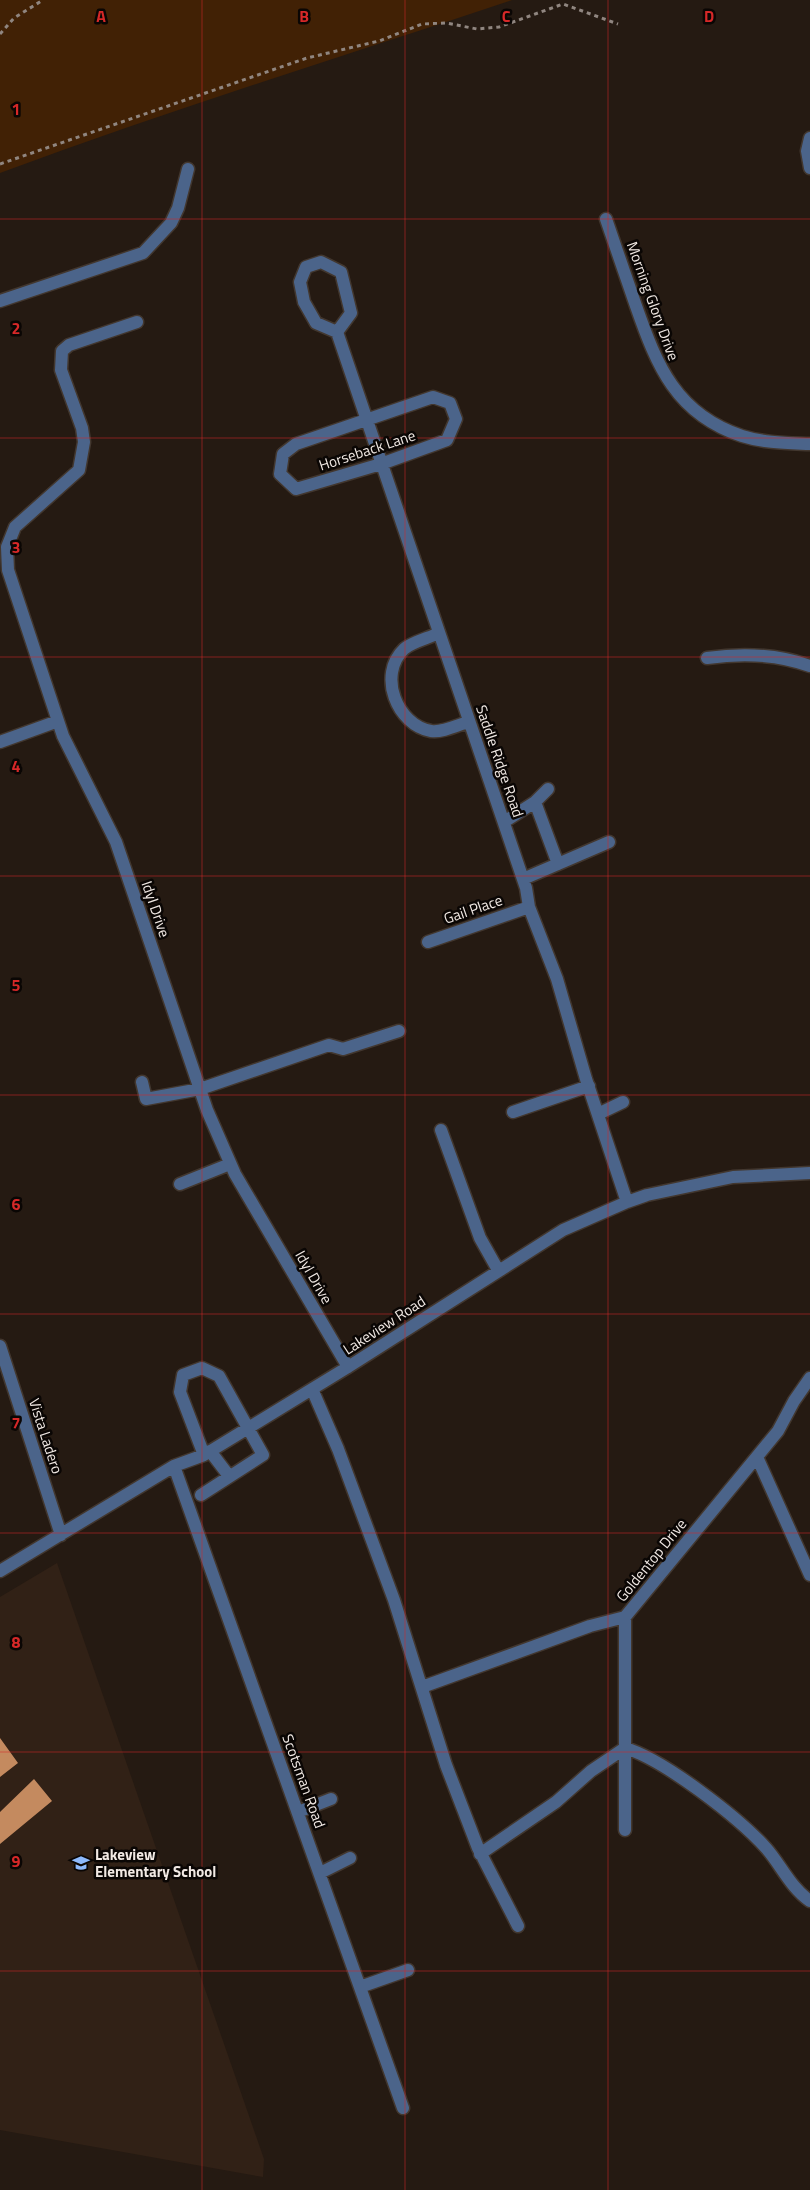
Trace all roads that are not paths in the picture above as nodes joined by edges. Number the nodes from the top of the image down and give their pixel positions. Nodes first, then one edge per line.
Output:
1 (810, 138) edge
2 (810, 168) edge
3 (188, 169) dead end
4 (606, 219) dead end
5 (0, 301) edge
6 (137, 322) dead end
7 (337, 332) junction
8 (366, 419) junction
9 (810, 444) edge
10 (381, 464) junction
11 (5, 536) edge
12 (439, 633) junction
13 (707, 658) dead end
14 (810, 666) edge
15 (58, 721) junction
16 (468, 722) junction
17 (0, 742) edge
18 (548, 789) dead end
19 (535, 802) junction
20 (504, 822) junction
21 (609, 842) dead end
22 (558, 864) junction
23 (523, 879) junction
24 (529, 907) junction
25 (428, 942) dead end
26 (399, 1031) dead end
27 (142, 1082) dead end
28 (589, 1086) junction
29 (200, 1089) junction
30 (623, 1102) dead end
31 (514, 1112) dead end
32 (598, 1114) junction
33 (441, 1130) dead end
34 (230, 1164) junction
35 (810, 1173) edge
36 (180, 1184) dead end
37 (627, 1202) junction
38 (498, 1270) junction
39 (0, 1346) edge
40 (348, 1367) junction
41 (810, 1378) edge
42 (312, 1389) junction
43 (248, 1428) junction
44 (207, 1453) junction
45 (757, 1457) junction
46 (174, 1466) junction
47 (230, 1476) junction
48 (201, 1495) dead end
49 (61, 1535) junction
50 (0, 1570) edge
51 (810, 1575) edge
52 (625, 1617) junction
53 (422, 1687) junction
54 (625, 1748) junction
55 (331, 1799) dead end
56 (298, 1812) junction
57 (625, 1830) dead end
58 (480, 1854) junction
59 (350, 1858) dead end
60 (320, 1873) junction
61 (810, 1901) edge
62 (518, 1926) dead end
63 (408, 1970) dead end
64 (360, 1987) junction
65 (403, 2108) dead end

1 - 2 street
3 - 5 street
4 - 9 street, Morning Glory Drive
6 - 11 street, Idyl Drive
7 - 7 street
7 - 8 street, Saddle Ridge Road
8 - 10 street, Saddle Ridge Road
8 - 10 street, Horseback Lane
8 - 10 street, Horseback Lane
10 - 12 street, Saddle Ridge Road
11 - 15 street, Idyl Drive
12 - 16 street, Saddle Ridge Road
12 - 16 street
13 - 14 street
15 - 17 street
15 - 29 street, Idyl Drive
16 - 20 street, Saddle Ridge Road
18 - 19 street
19 - 20 street
19 - 22 street
20 - 23 street, Saddle Ridge Road
21 - 22 street
22 - 23 street
23 - 24 street, Saddle Ridge Road
24 - 25 street, Gail Place
24 - 28 street, Saddle Ridge Road
26 - 29 street
27 - 29 street
28 - 31 street
28 - 32 street, Saddle Ridge Road
29 - 34 street, Idyl Drive
30 - 32 street
32 - 37 street, Saddle Ridge Road
33 - 38 street
34 - 36 street
34 - 40 street, Idyl Drive
35 - 37 street, Lakeview Road
37 - 38 street, Lakeview Road
38 - 40 street, Lakeview Road
39 - 49 street, Vista Ladero
40 - 42 street, Lakeview Road
41 - 45 street, Goldentop Drive
42 - 43 street, Lakeview Road
42 - 53 street
43 - 44 street, Lakeview Road
43 - 44 street
43 - 47 street
44 - 46 street, Lakeview Road
44 - 47 street
45 - 51 street
45 - 52 street, Goldentop Drive
46 - 49 street, Lakeview Road
46 - 56 street, Scotsman Road
47 - 48 street
49 - 50 street, Lakeview Road
52 - 53 street
52 - 54 street, Goldentop Drive
53 - 58 street
54 - 57 street, Goldentop Drive
54 - 58 street
54 - 61 street
55 - 56 street
56 - 60 street, Scotsman Road
58 - 62 street
59 - 60 street
60 - 64 street, Scotsman Road
63 - 64 street
64 - 65 street, Scotsman Road

